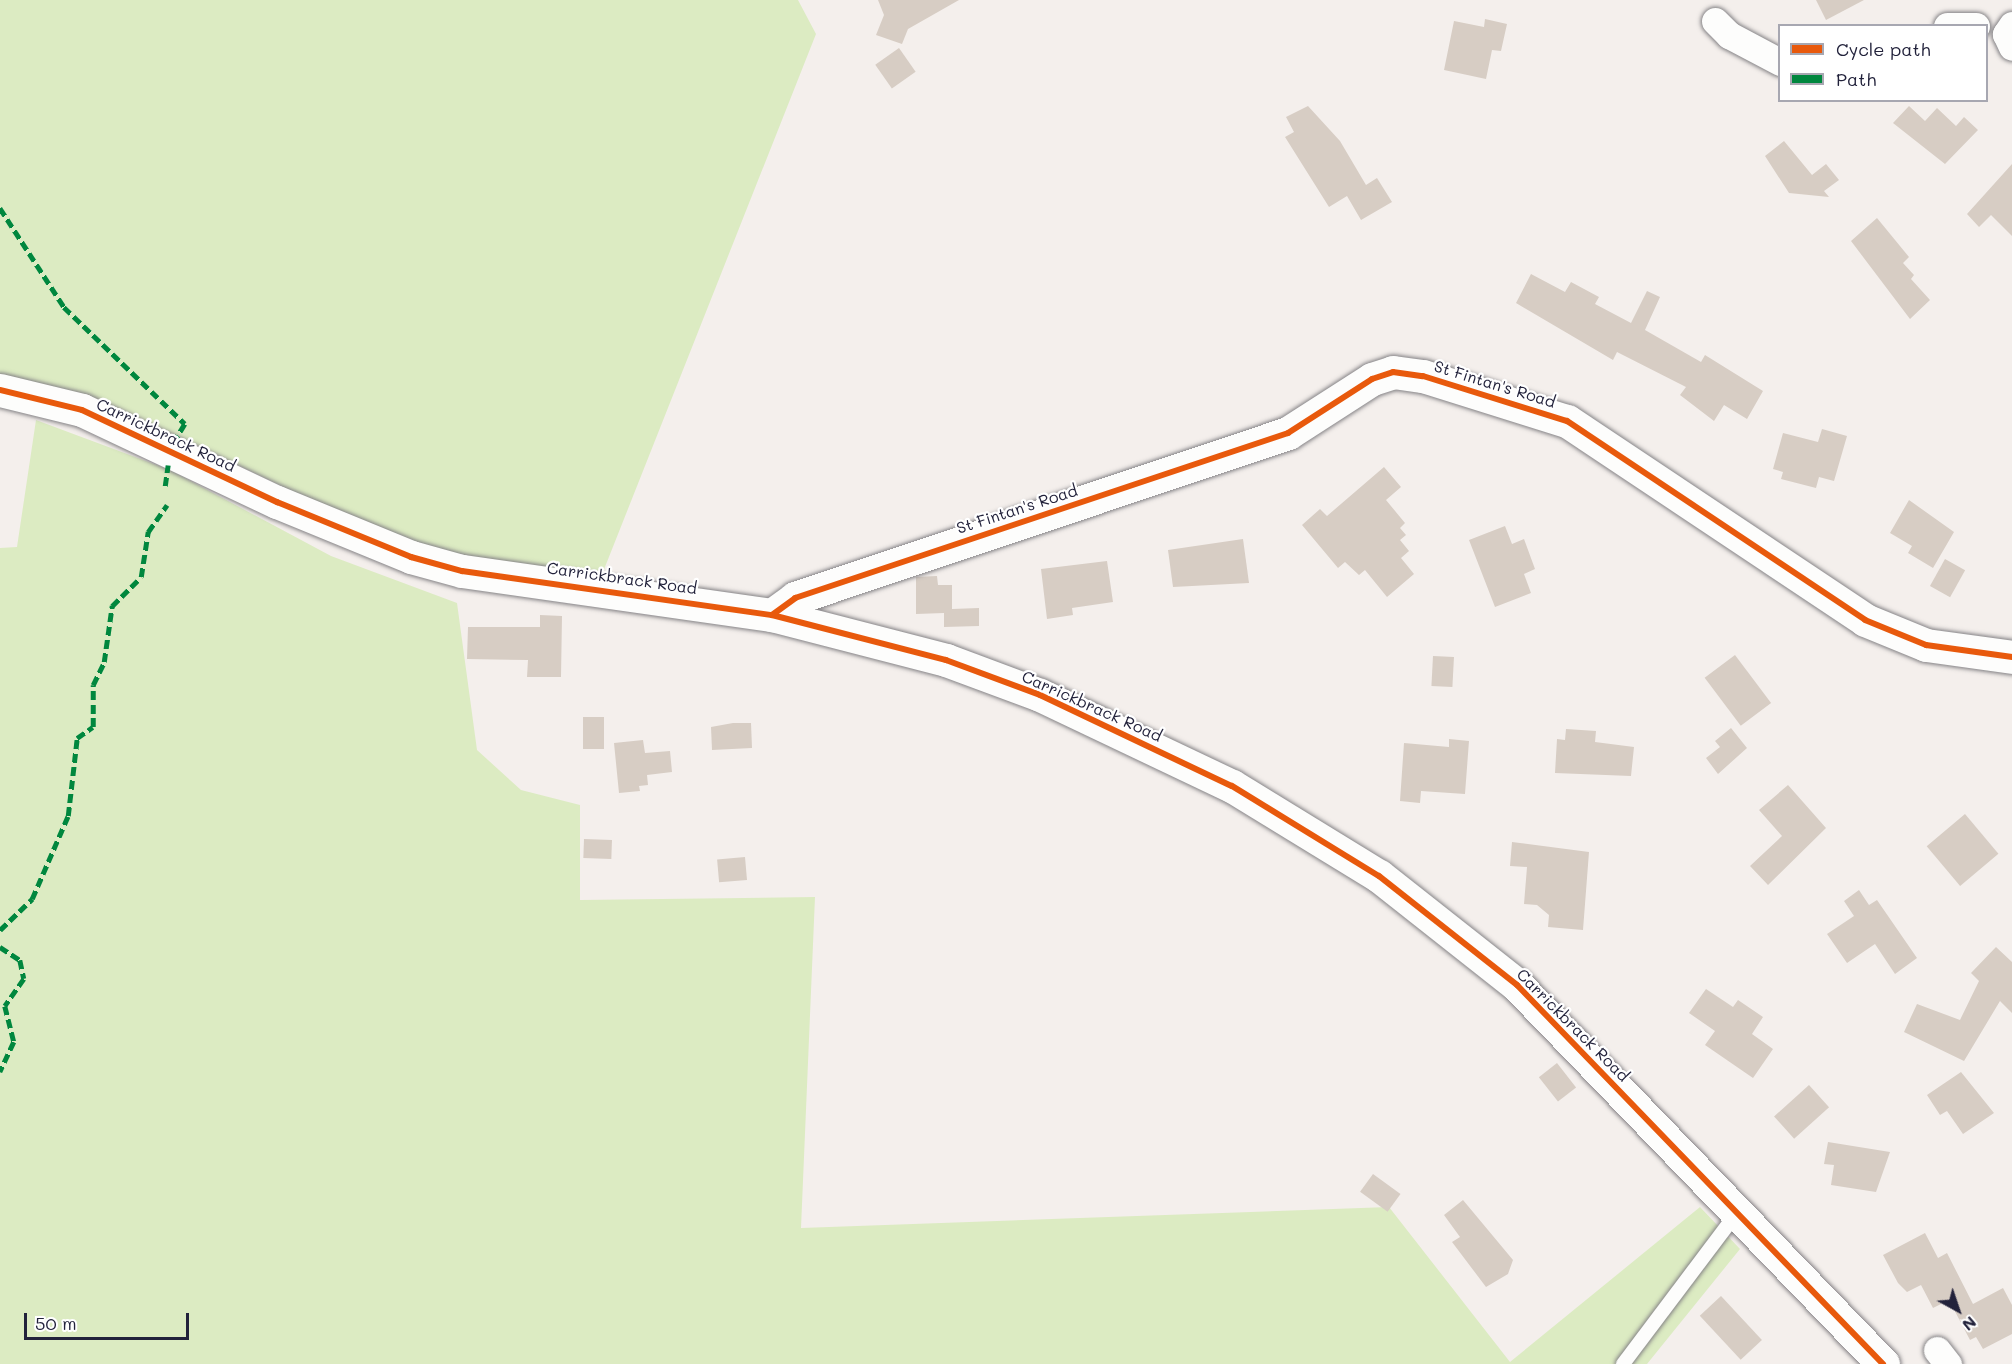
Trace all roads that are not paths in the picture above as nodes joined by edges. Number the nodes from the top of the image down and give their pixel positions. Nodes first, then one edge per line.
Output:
1 (1715, 21) dead end
2 (1778, 61) edge
3 (0, 390) edge
4 (772, 615) junction
5 (2012, 657) edge
6 (1736, 1214) junction
7 (1623, 1364) edge
8 (1883, 1364) edge

1 - 2 street
3 - 4 main road, Carrickbrack Road
4 - 5 main road, St Fintan's Road
4 - 6 main road, Carrickbrack Road
6 - 7 lane
6 - 8 main road, Carrickbrack Road

